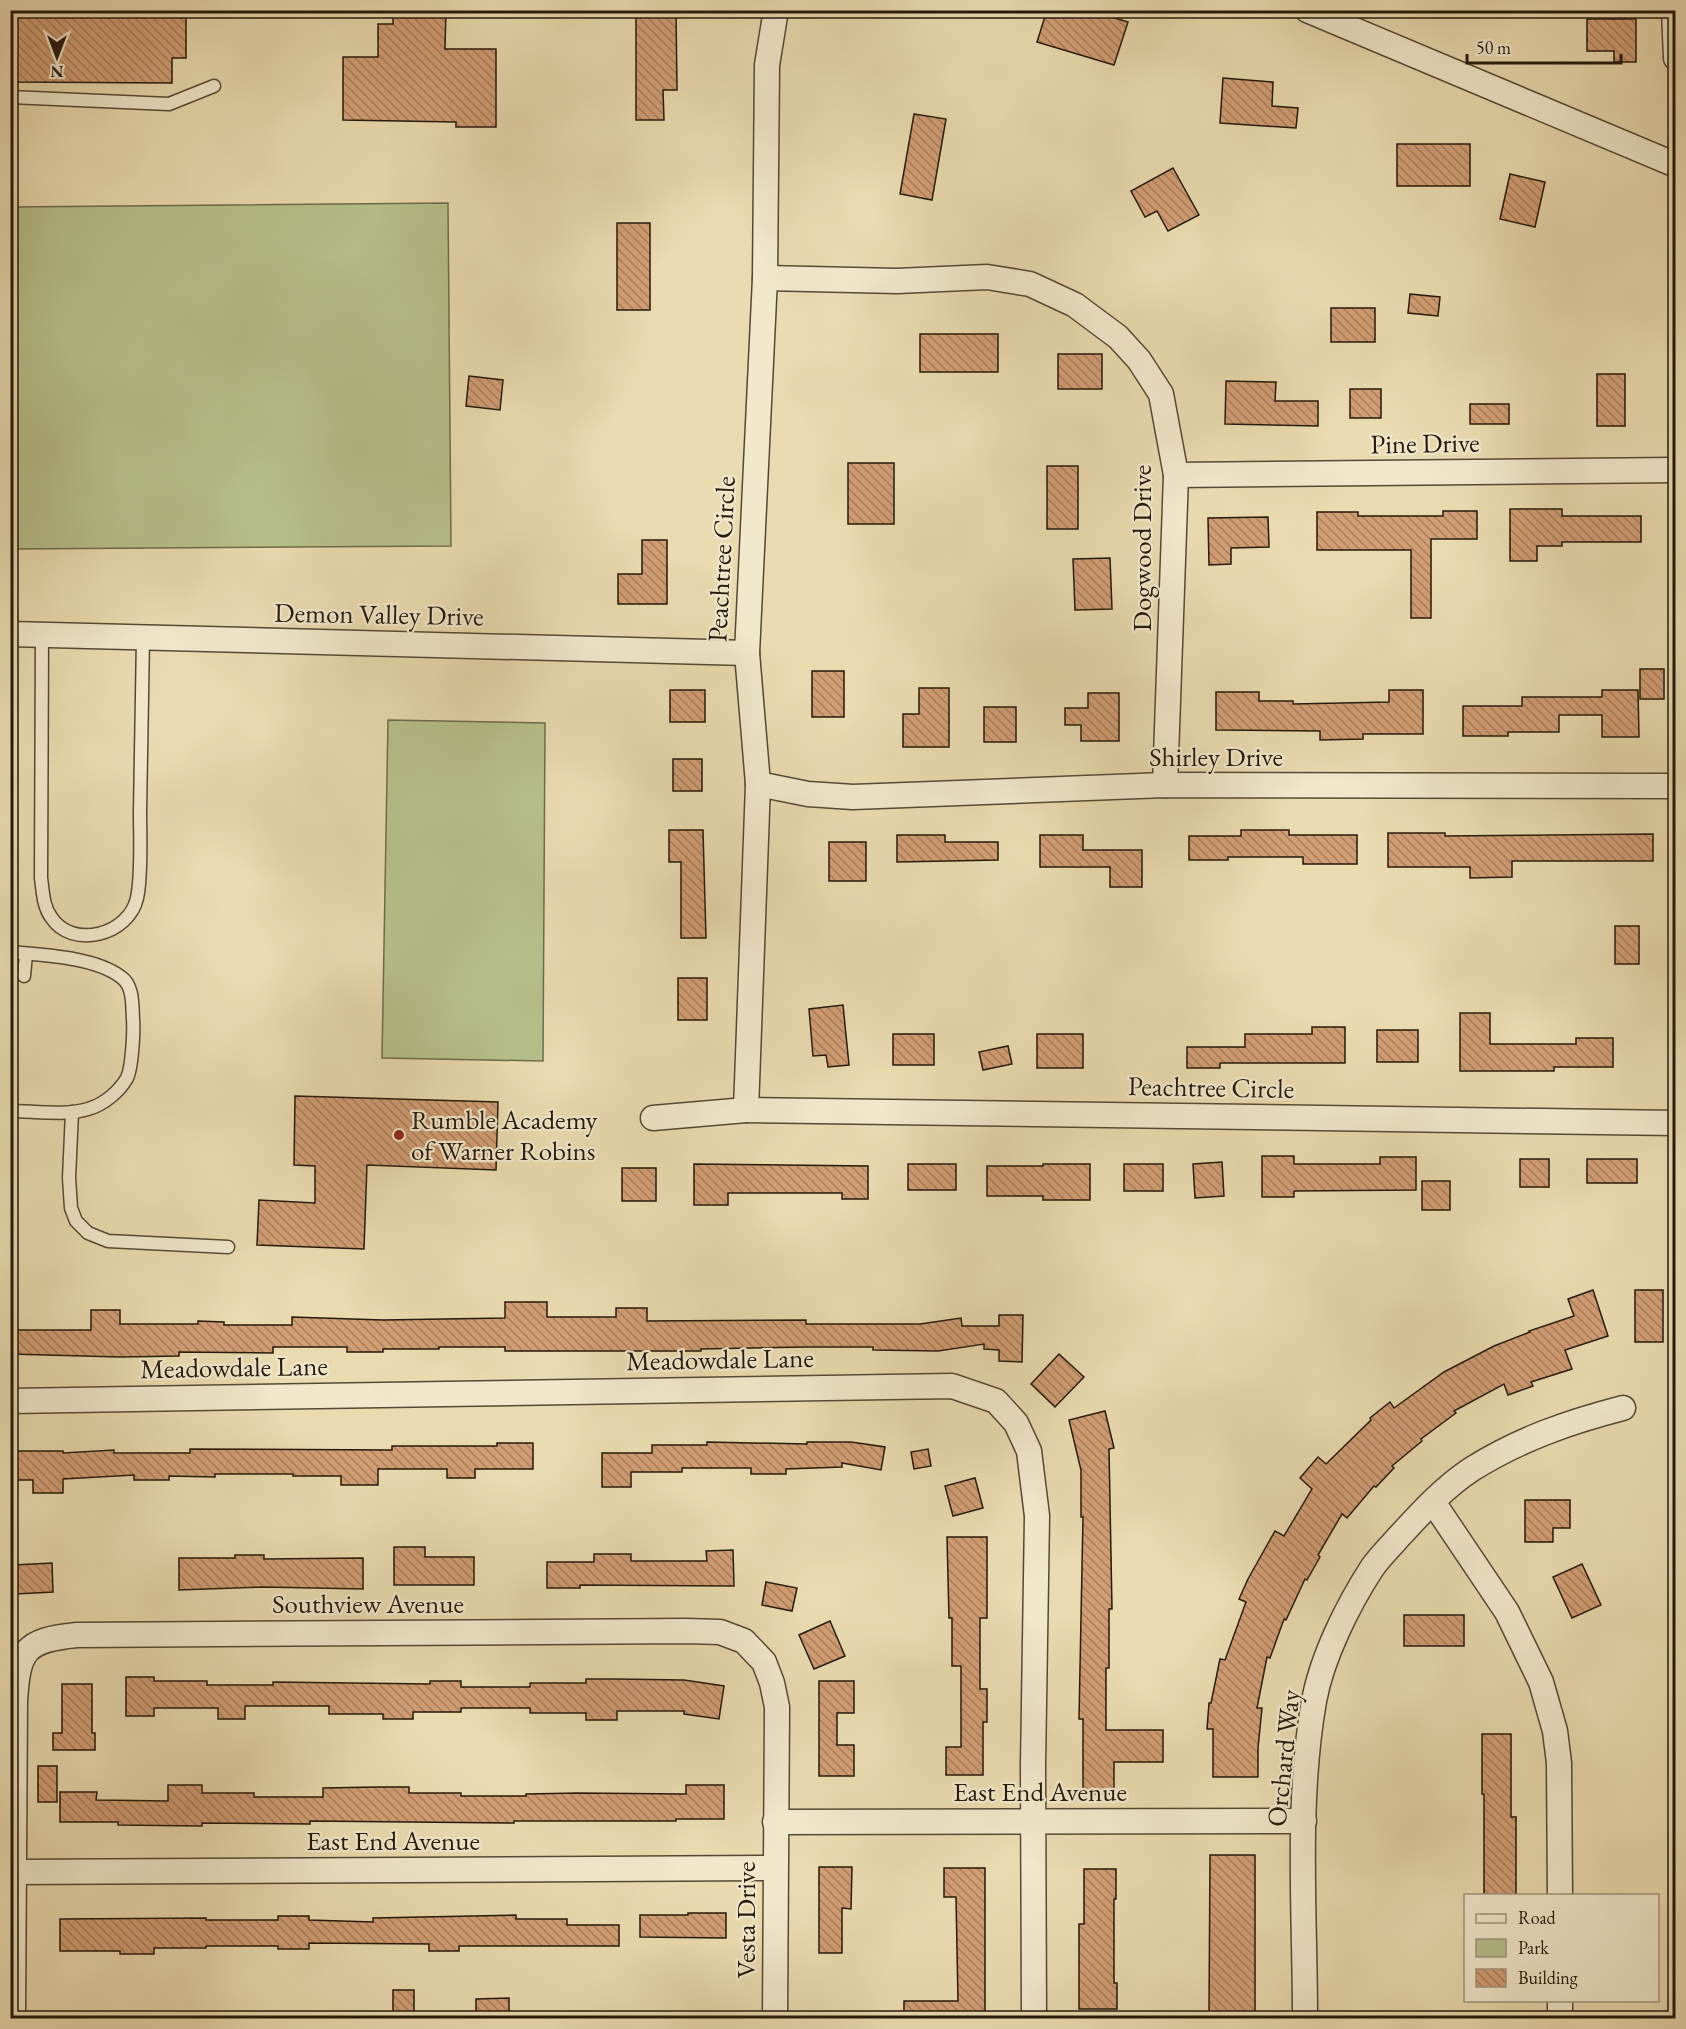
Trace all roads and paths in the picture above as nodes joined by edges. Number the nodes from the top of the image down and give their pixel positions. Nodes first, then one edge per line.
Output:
1 (776, 10) edge
2 (1307, 10) edge
3 (1674, 10) edge
4 (1676, 58) edge
5 (214, 86) dead end
6 (10, 97) edge
7 (1676, 165) edge
8 (765, 278) junction
9 (1676, 470) edge
10 (1176, 475) junction
11 (10, 634) edge
12 (42, 635) junction
13 (143, 638) junction
14 (747, 653) junction
15 (758, 784) junction
16 (1165, 785) junction
17 (1676, 786) edge
18 (10, 952) edge
19 (26, 954) junction
20 (24, 976) dead end
21 (746, 1110) junction
22 (10, 1111) edge
23 (72, 1112) junction
24 (654, 1118) dead end
25 (1676, 1123) edge
26 (228, 1247) dead end
27 (10, 1401) edge
28 (1623, 1407) dead end
29 (1432, 1502) junction
30 (1035, 1821) junction
31 (1304, 1821) junction
32 (775, 1822) junction
33 (775, 1868) junction
34 (13, 1872) edge
35 (1560, 1894) edge
36 (1560, 2002) edge
37 (14, 2019) edge
38 (775, 2019) edge
39 (1034, 2019) edge
40 (1305, 2019) edge
41 (1560, 2019) edge

1 - 8 street, Peachtree Circle
2 - 7 street
3 - 4 street
5 - 6 lane
8 - 10 street, Dogwood Drive
8 - 14 street, Peachtree Circle
9 - 10 street, Pine Drive
10 - 16 street, Dogwood Drive
11 - 12 street, Demon Valley Drive
12 - 13 street, Demon Valley Drive
12 - 13 lane
13 - 14 street, Demon Valley Drive
14 - 15 street, Peachtree Circle
15 - 16 street, Shirley Drive
15 - 21 street, Peachtree Circle
16 - 17 street, Shirley Drive
18 - 19 lane
19 - 20 lane
19 - 23 lane
21 - 24 street, Peachtree Circle
21 - 25 street, Peachtree Circle
22 - 23 lane
23 - 26 lane
27 - 30 street, Meadowdale Lane
28 - 29 street, Orchard Way
29 - 31 street, Orchard Way
29 - 35 street
30 - 31 street, East End Avenue
30 - 32 street, East End Avenue
30 - 39 street, Meadowdale Lane
31 - 40 street, Orchard Way
32 - 33 street, Vesta Drive
32 - 34 street, Southview Avenue
33 - 34 street, East End Avenue
33 - 38 street, Vesta Drive
34 - 37 street, Southview Avenue
36 - 41 street

